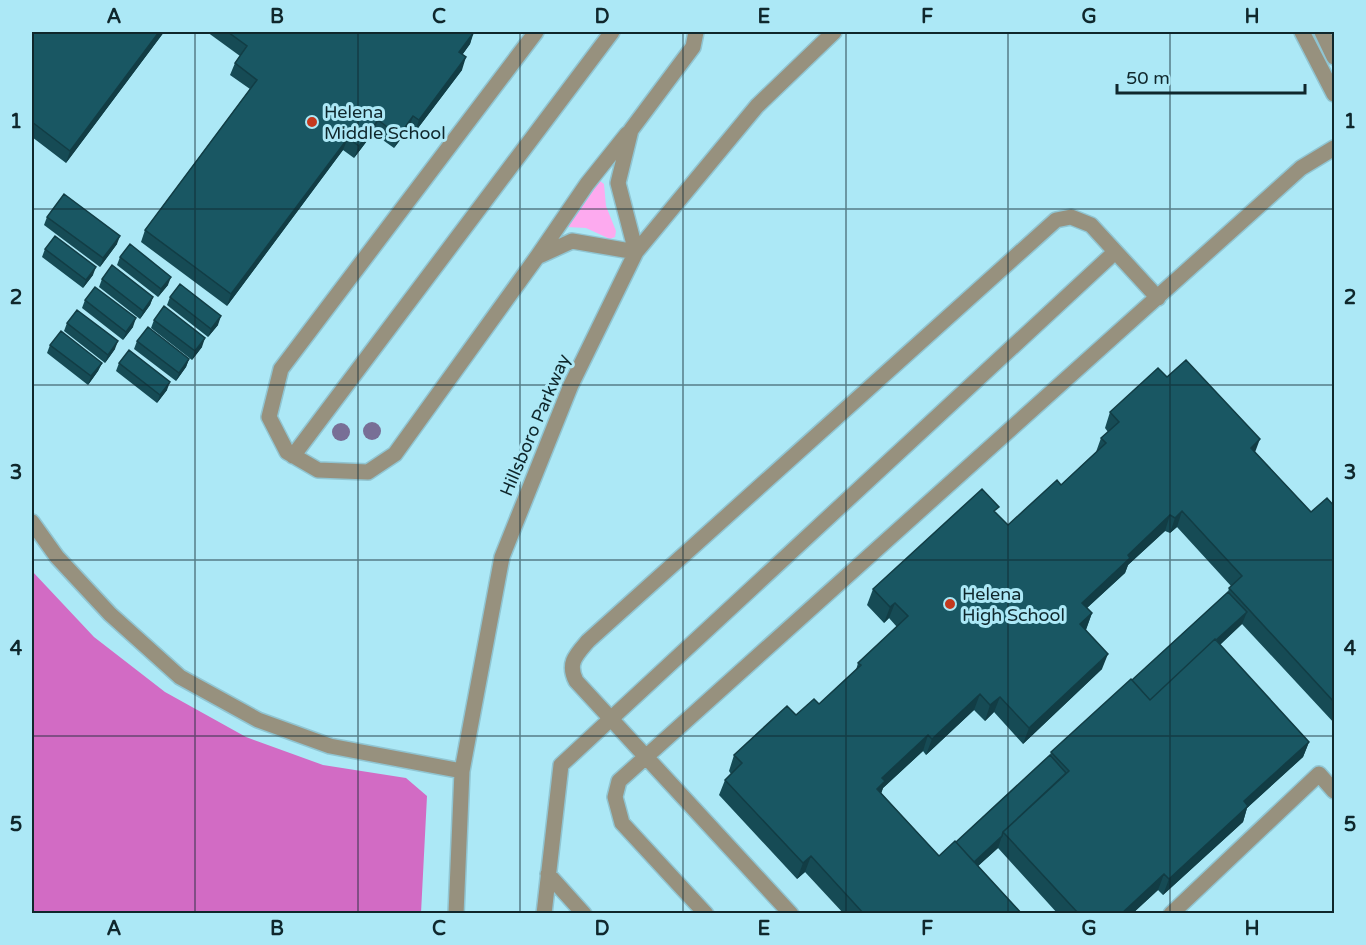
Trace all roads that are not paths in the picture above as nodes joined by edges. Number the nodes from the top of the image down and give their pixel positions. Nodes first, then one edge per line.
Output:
1 (536, 32) edge
2 (612, 32) edge
3 (696, 32) edge
4 (834, 32) edge
5 (1302, 32) edge
6 (1322, 32) edge
7 (1335, 57) edge
8 (1335, 94) edge
9 (630, 130) junction
10 (1335, 148) edge
11 (636, 252) junction
12 (1115, 252) junction
13 (537, 257) junction
14 (1158, 298) junction
15 (293, 456) junction
16 (32, 522) edge
17 (610, 718) junction
18 (647, 758) junction
19 (462, 771) junction
20 (1335, 791) edge
21 (549, 874) junction
22 (456, 914) edge
23 (544, 914) edge
24 (584, 914) edge
25 (706, 914) edge
26 (791, 914) edge
27 (1171, 914) edge

1 - 15 street
2 - 15 street
3 - 9 street
4 - 11 street, Hillsboro Parkway
5 - 8 street
6 - 7 street
9 - 11 street
9 - 13 street
10 - 14 street
11 - 13 street
11 - 19 street, Hillsboro Parkway
12 - 14 street
12 - 17 street
12 - 17 street
13 - 15 street
14 - 18 street
16 - 19 street
17 - 18 street
17 - 21 street
18 - 25 street
18 - 26 street
19 - 22 street, Hillsboro Parkway
20 - 27 street
21 - 23 street
21 - 24 street

